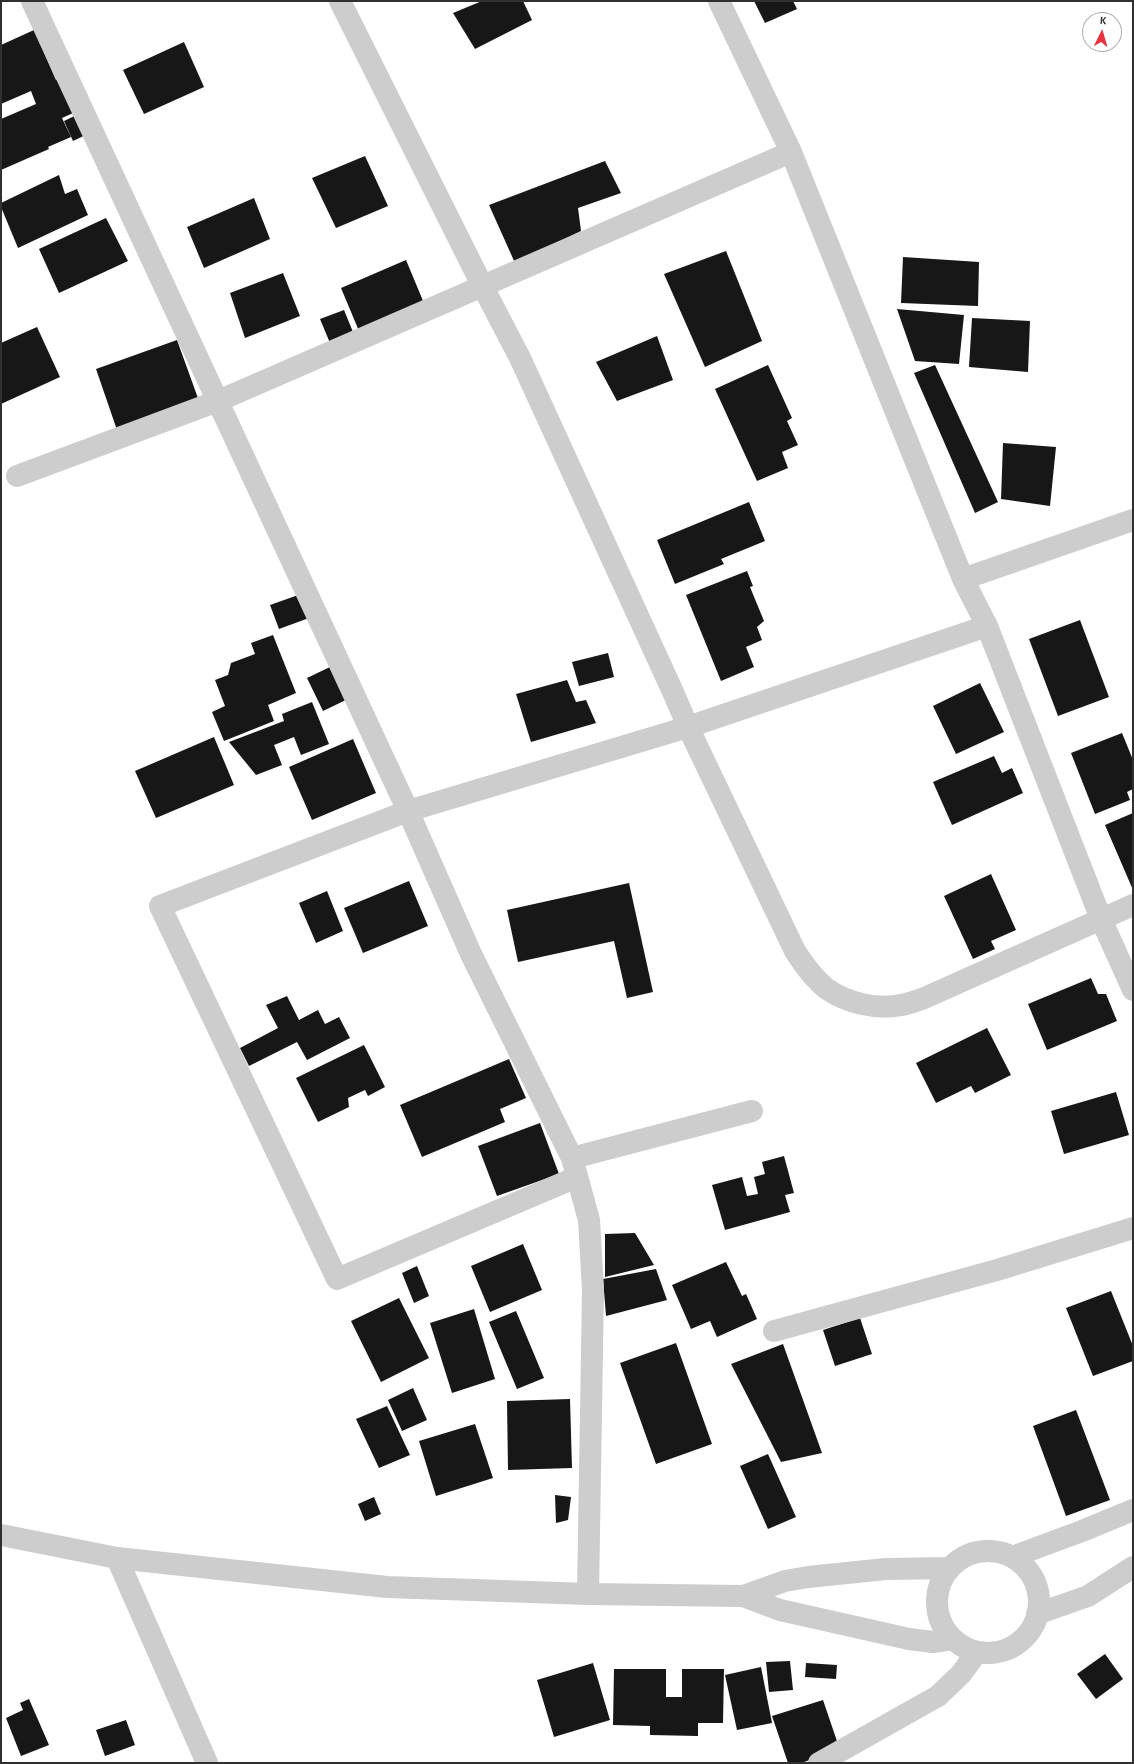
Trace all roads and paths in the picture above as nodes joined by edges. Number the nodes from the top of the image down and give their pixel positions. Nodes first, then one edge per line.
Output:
1 (32, 1) edge
2 (340, 1) edge
3 (719, 1) edge
4 (791, 152) junction
5 (483, 287) junction
6 (218, 401) junction
7 (17, 476) dead end
8 (1133, 520) edge
9 (963, 579) junction
10 (987, 626) junction
11 (688, 727) junction
12 (408, 811) junction
13 (1133, 904) edge
14 (1101, 919) junction
15 (1133, 990) edge
16 (752, 1111) dead end
17 (575, 1168) junction
18 (1133, 1228) edge
19 (774, 1331) dead end
20 (1133, 1510) edge
21 (1, 1535) edge
22 (1012, 1557) junction
23 (117, 1558) junction
24 (1133, 1567) edge
25 (950, 1568) junction
26 (588, 1594) junction
27 (743, 1596) junction
28 (1037, 1614) junction
29 (953, 1639) junction
30 (976, 1652) junction
31 (207, 1763) edge
32 (819, 1763) edge

1 - 6 street
2 - 5 street
3 - 4 street
4 - 5 street
4 - 9 street
5 - 6 street
5 - 11 street
6 - 7 street
6 - 12 street
8 - 9 street
9 - 10 street
10 - 11 street
10 - 14 street
11 - 12 street
11 - 14 street
12 - 17 street
12 - 17 street
13 - 14 street
14 - 15 street
16 - 17 street
17 - 26 street
18 - 19 street
20 - 22 street
21 - 23 street
22 - 25 street
22 - 28 street
23 - 26 street
23 - 31 street
24 - 28 street
25 - 27 street
25 - 29 street
26 - 27 street
27 - 29 street
28 - 30 street
29 - 30 street
30 - 32 street

